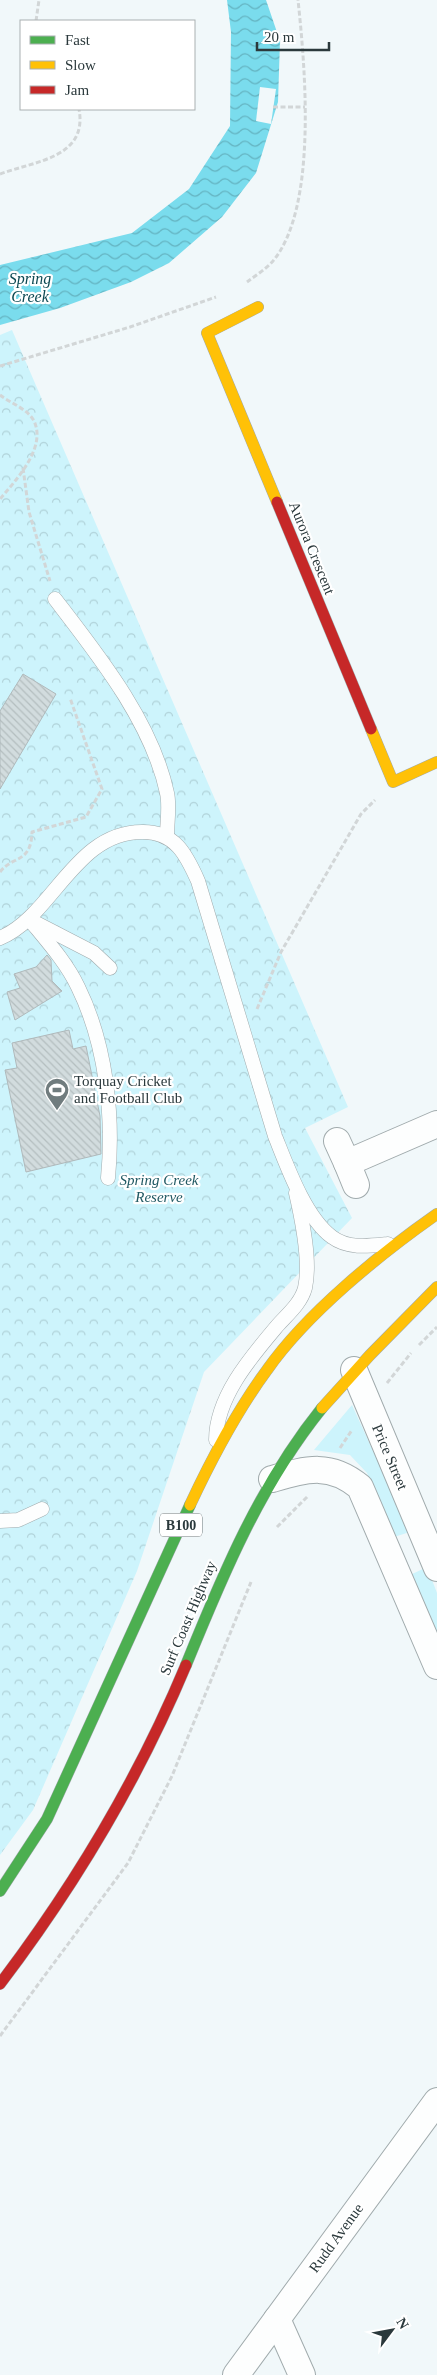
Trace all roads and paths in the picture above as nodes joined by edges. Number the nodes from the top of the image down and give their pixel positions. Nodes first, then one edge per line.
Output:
1 (39, 0) edge
2 (298, 0) edge
3 (36, 20) edge
4 (273, 107) dead end
5 (305, 107) junction
6 (79, 110) edge
7 (0, 174) edge
8 (239, 286) dead end
9 (217, 297) dead end
10 (258, 307) dead end
11 (0, 366) edge
12 (0, 395) edge
13 (23, 468) junction
14 (0, 499) edge
15 (55, 599) joint
16 (70, 698) dead end
17 (437, 762) edge
18 (393, 782) junction
19 (166, 836) junction
20 (0, 872) edge
21 (29, 919) junction
22 (0, 938) edge
23 (110, 968) dead end
24 (245, 1038) junction
25 (437, 1124) edge
26 (347, 1163) dead end
27 (292, 1177) junction
28 (108, 1178) dead end
29 (437, 1214) edge
30 (394, 1244) junction
31 (437, 1287) edge
32 (437, 1327) edge
33 (354, 1370) junction
34 (369, 1407) junction
35 (216, 1448) junction
36 (327, 1470) junction
37 (272, 1479) junction
38 (42, 1509) dead end
39 (0, 1521) edge
40 (272, 1532) dead end
41 (427, 1544) junction
42 (394, 1564) junction
43 (437, 1568) edge
44 (253, 1577) dead end
45 (437, 1666) edge
46 (0, 1891) edge
47 (0, 1984) edge
48 (0, 2036) edge
49 (437, 2100) edge
50 (277, 2319) junction
51 (236, 2375) edge
52 (302, 2375) edge

1 - 3 path
2 - 5 path
4 - 5 path
5 - 8 path
6 - 7 path
9 - 11 path
10 - 18 main road, Aurora Crescent
12 - 13 path
13 - 14 path
13 - 15 path
15 - 19 lane
16 - 20 path
17 - 18 main road
18 - 24 path
19 - 21 lane
19 - 24 lane
21 - 22 lane
21 - 23 lane
21 - 28 lane
24 - 27 lane
25 - 26 street
27 - 30 lane
27 - 35 lane
29 - 30 main road, B100
30 - 35 main road, B100
31 - 33 main road, Surf Coast Highway
32 - 34 path
33 - 34 street, Price Street
33 - 37 main road, Surf Coast Highway
34 - 36 path
34 - 41 street, Price Street
35 - 46 main road, B100
36 - 37 street
36 - 40 path
36 - 42 street
37 - 47 main road, Surf Coast Highway
38 - 39 lane
41 - 42 street
41 - 43 street, Price Street
42 - 45 street
44 - 48 path
49 - 50 street, Rudd Avenue
50 - 51 street, Rudd Avenue
50 - 52 street

